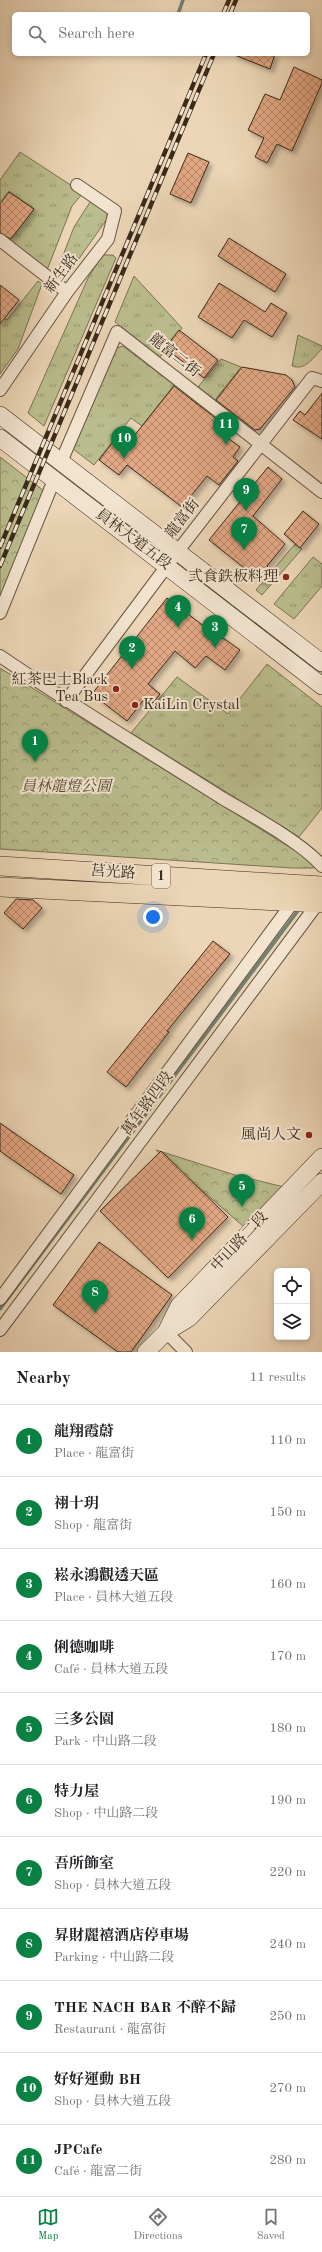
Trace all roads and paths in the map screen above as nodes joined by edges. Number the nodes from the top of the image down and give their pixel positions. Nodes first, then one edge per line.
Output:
1 (77, 185) dead end
2 (0, 240) edge
3 (67, 292) junction
4 (317, 379) edge
5 (0, 390) edge
6 (0, 415) edge
7 (0, 438) edge
8 (261, 445) junction
9 (61, 462) junction
10 (54, 480) junction
11 (322, 492) edge
12 (178, 551) junction
13 (167, 566) junction
14 (0, 613) edge
15 (0, 656) edge
16 (322, 663) edge
17 (322, 686) edge
18 (66, 701) junction
19 (0, 866) edge
20 (322, 866) edge
21 (0, 887) edge
22 (314, 896) edge
23 (322, 1157) edge
24 (322, 1182) edge
25 (0, 1299) edge
26 (0, 1330) edge
27 (166, 1332) junction
28 (146, 1352) edge
29 (186, 1352) edge

1 - 3 street, 新生路
2 - 3 street
3 - 5 street, 新生路
4 - 8 street, 龍富街
6 - 9 main road, 員林大道五段
7 - 10 main road, 員林大道五段
8 - 9 street, 龍富二街
8 - 11 street, 龍富二街
8 - 12 street, 龍富街
9 - 12 main road, 員林大道五段
10 - 13 main road, 員林大道五段
10 - 14 street
12 - 13 street, 龍富街
12 - 16 main road, 員林大道五段
13 - 17 main road, 員林大道五段
13 - 18 street, 龍富街
15 - 18 street
18 - 20 street
19 - 22 main road, 莒光路 / 1
21 - 22 main road, 莒光路 / 1
22 - 25 street, 萬年路四段
22 - 26 street, 萬年路四段
23 - 27 main road, 中山路二段
24 - 27 main road, 中山路二段
27 - 28 main road, 中山路二段
27 - 29 street

